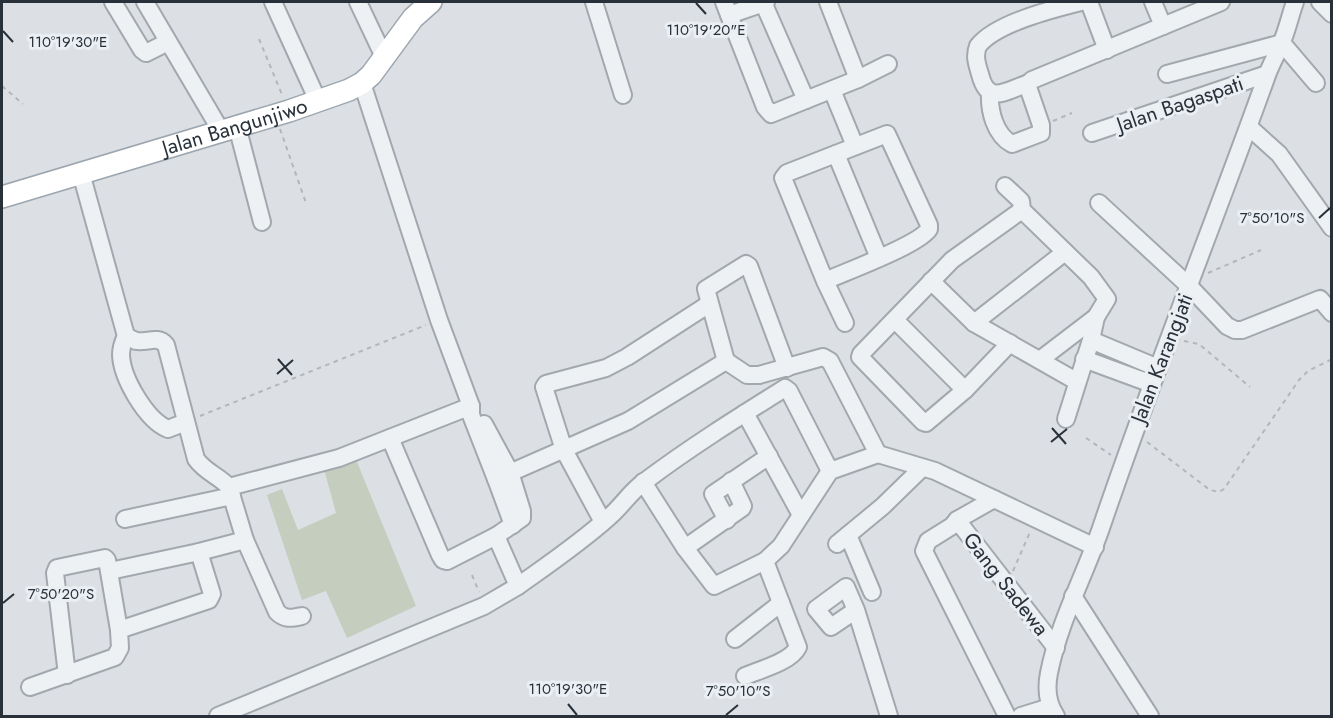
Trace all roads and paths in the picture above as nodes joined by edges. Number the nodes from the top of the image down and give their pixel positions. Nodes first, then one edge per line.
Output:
1 (113, 2) edge
2 (145, 2) edge
3 (273, 2) edge
4 (358, 2) edge
5 (594, 2) edge
6 (765, 2) edge
7 (828, 2) edge
8 (1081, 2) edge
9 (1089, 2) edge
10 (1152, 2) edge
11 (1221, 2) edge
12 (1295, 2) edge
13 (1320, 2) edge
14 (422, 5) edge
15 (726, 8) edge
16 (1332, 14) edge
17 (1163, 26) junction
18 (259, 39) dead end
19 (168, 42) junction
20 (1282, 43) junction
21 (1107, 50) junction
22 (385, 59) junction
23 (888, 64) dead end
24 (1167, 74) dead end
25 (1267, 75) junction
26 (858, 79) junction
27 (363, 83) junction
28 (1029, 83) junction
29 (1316, 83) dead end
30 (2, 86) edge
31 (832, 90) junction
32 (990, 93) junction
33 (623, 95) dead end
34 (806, 100) junction
35 (318, 101) junction
36 (23, 104) dead end
37 (282, 113) junction
38 (1071, 113) dead end
39 (1041, 125) junction
40 (1249, 127) junction
41 (229, 128) junction
42 (1092, 133) dead end
43 (855, 146) junction
44 (836, 154) junction
45 (81, 173) junction
46 (1005, 186) dead end
47 (2, 197) edge
48 (306, 203) dead end
49 (1099, 203) dead end
50 (1022, 210) junction
51 (262, 222) dead end
52 (1332, 228) edge
53 (1260, 250) dead end
54 (1065, 252) junction
55 (879, 258) junction
56 (825, 281) junction
57 (931, 281) junction
58 (1190, 284) junction
59 (1326, 295) edge
60 (709, 304) junction
61 (1332, 313) edge
62 (1096, 317) junction
63 (439, 320) junction
64 (895, 320) junction
65 (845, 323) dead end
66 (974, 323) junction
67 (126, 336) junction
68 (1169, 338) junction
69 (1091, 340) junction
70 (1010, 343) junction
71 (1041, 359) junction
72 (1084, 359) junction
73 (1332, 359) edge
74 (726, 361) junction
75 (788, 368) junction
76 (1155, 376) junction
77 (1076, 381) junction
78 (1250, 387) dead end
79 (965, 390) junction
80 (471, 410) junction
81 (745, 413) junction
82 (1066, 419) dead end
83 (186, 422) junction
84 (1134, 432) junction
85 (390, 438) junction
86 (1086, 438) dead end
87 (564, 450) junction
88 (878, 454) junction
89 (769, 456) junction
90 (1123, 463) junction
91 (922, 468) junction
92 (830, 471) junction
93 (503, 475) junction
94 (643, 482) junction
95 (230, 492) junction
96 (994, 499) junction
97 (801, 515) junction
98 (125, 519) dead end
99 (1036, 519) junction
100 (957, 520) junction
101 (603, 522) junction
102 (496, 536) junction
103 (245, 540) junction
104 (1095, 547) junction
105 (685, 548) junction
106 (199, 552) junction
107 (765, 561) junction
108 (110, 571) junction
109 (471, 575) dead end
110 (1007, 585) junction
111 (518, 586) junction
112 (872, 592) dead end
113 (1073, 596) junction
114 (781, 603) junction
115 (484, 606) junction
116 (856, 610) dead end
117 (302, 616) dead end
118 (119, 630) junction
119 (735, 639) dead end
120 (1056, 648) junction
121 (67, 675) junction
122 (745, 676) dead end
123 (30, 687) dead end
124 (1053, 712) edge
125 (218, 717) edge
126 (889, 717) edge
127 (1007, 717) edge
128 (1022, 717) edge
129 (1150, 717) edge

1 - 19 street
2 - 19 street
3 - 35 street
4 - 22 street
5 - 33 street
6 - 15 street
6 - 34 street
7 - 26 street
8 - 32 street
9 - 21 street
10 - 17 street
11 - 17 street
12 - 20 street, Jalan Karangjati
13 - 16 street
14 - 22 main road, Jalan Bangunjiwo
15 - 34 street
17 - 21 street
18 - 37 path
19 - 41 street
20 - 24 street
20 - 25 street, Jalan Karangjati
20 - 29 street
21 - 28 street
22 - 27 main road, Jalan Bangunjiwo
23 - 26 street
25 - 40 street, Jalan Karangjati
25 - 42 street, Jalan Bagaspati
26 - 31 street
27 - 35 main road, Jalan Bangunjiwo
27 - 63 street
28 - 32 street
28 - 39 street
30 - 36 path
31 - 34 street
31 - 43 street
32 - 39 street
35 - 37 main road, Jalan Bangunjiwo
37 - 41 main road, Jalan Bangunjiwo
37 - 48 path
38 - 39 path
40 - 52 street
40 - 58 street, Jalan Karangjati
41 - 45 main road, Jalan Bangunjiwo
41 - 51 street
43 - 44 street
43 - 55 street
44 - 55 street
44 - 56 street
45 - 47 main road, Jalan Bangunjiwo
45 - 67 street
46 - 50 street
49 - 58 street
50 - 54 street
50 - 57 street
53 - 58 path
54 - 62 street
54 - 66 street
55 - 56 street
56 - 65 street
57 - 64 street
57 - 66 street
58 - 59 street
58 - 68 street, Jalan Karangjati
59 - 61 street
60 - 74 street
60 - 75 street
60 - 87 street
62 - 69 street
62 - 71 street
63 - 80 street
63 - 83 path
64 - 79 street
64 - 79 street
66 - 70 street
67 - 83 street
67 - 83 street
68 - 76 street, Jalan Karangjati
68 - 78 path
69 - 72 street
69 - 76 street
70 - 71 street
70 - 79 street
71 - 77 street
72 - 76 street
72 - 77 street
73 - 84 path
74 - 75 street
74 - 87 street
75 - 88 street
76 - 84 street, Jalan Karangjati
77 - 82 street
80 - 85 street
80 - 93 street
81 - 89 street
81 - 92 street
81 - 94 street
83 - 95 street
84 - 90 street, Jalan Karangjati
85 - 95 street
85 - 102 street
86 - 90 path
87 - 93 street
87 - 101 street
88 - 91 street
88 - 92 street
89 - 97 street
89 - 105 street
90 - 104 street, Jalan Karangjati
91 - 96 street
91 - 112 street
92 - 97 street
93 - 102 street
94 - 101 street
94 - 105 street
95 - 98 street
95 - 103 street
96 - 99 street
96 - 100 street
97 - 107 street
99 - 104 street
99 - 110 path
100 - 110 street, Gang Sadewa
100 - 127 street
101 - 111 street
102 - 111 street
103 - 106 street
103 - 117 street
104 - 113 street, Jalan Karangjati
105 - 107 street
106 - 108 street
106 - 118 street
107 - 114 street
108 - 118 street
108 - 121 street
109 - 115 path
110 - 120 street, Gang Sadewa
111 - 115 street
113 - 120 street, Jalan Karangjati
113 - 129 street
114 - 119 street
114 - 122 street
115 - 125 street
116 - 126 street
118 - 121 street
120 - 124 street, Jalan Karangjati
121 - 123 street
124 - 128 street

